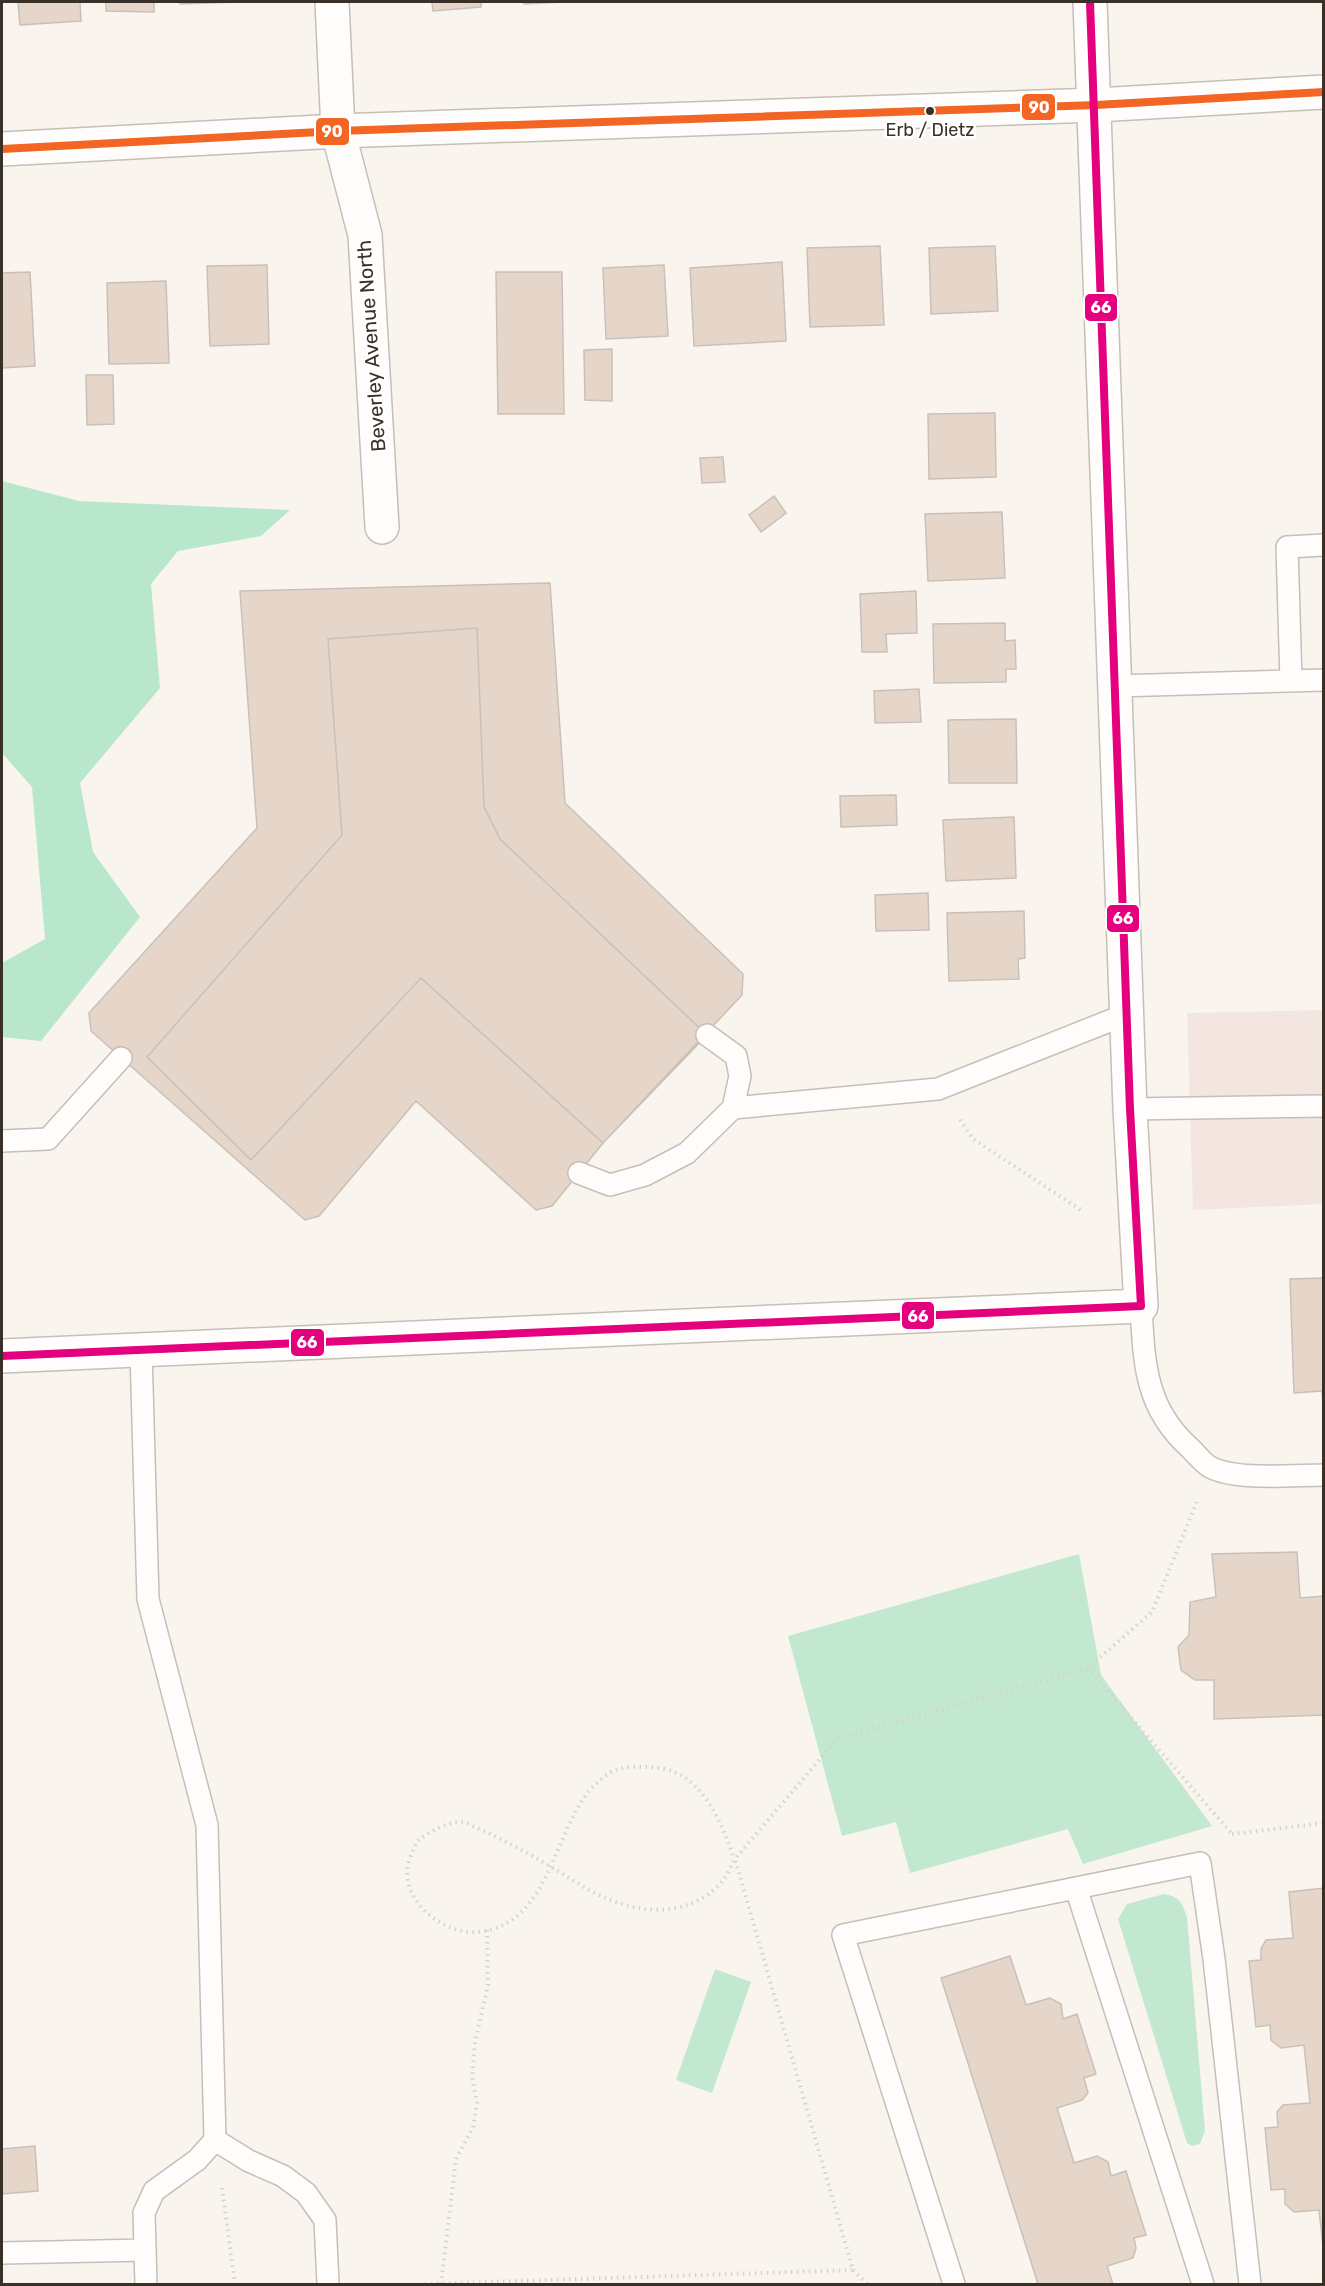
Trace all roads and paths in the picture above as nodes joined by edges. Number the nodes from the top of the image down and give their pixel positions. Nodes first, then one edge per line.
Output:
1 (332, 2) edge
2 (1090, 2) edge
3 (1323, 92) edge
4 (1096, 105) junction
5 (338, 131) junction
6 (2, 149) edge
7 (382, 527) dead end
8 (1323, 545) edge
9 (1323, 680) edge
10 (1292, 681) junction
11 (1116, 686) junction
12 (1127, 1014) junction
13 (707, 1035) dead end
14 (121, 1058) dead end
15 (938, 1089) junction
16 (1323, 1106) edge
17 (733, 1108) junction
18 (1130, 1109) junction
19 (2, 1141) edge
20 (579, 1173) dead end
21 (1081, 1210) dead end
22 (1141, 1306) junction
23 (141, 1351) junction
24 (2, 1356) edge
25 (1211, 1467) junction
26 (1323, 1475) edge
27 (1089, 1668) junction
28 (1323, 1823) edge
29 (1232, 1834) junction
30 (735, 1859) junction
31 (1200, 1863) junction
32 (550, 1866) junction
33 (1076, 1888) junction
34 (487, 1929) junction
35 (215, 2140) junction
36 (145, 2250) junction
37 (2, 2253) edge
38 (853, 2270) junction
39 (146, 2284) edge
40 (235, 2284) edge
41 (328, 2284) edge
42 (425, 2284) edge
43 (441, 2284) edge
44 (867, 2284) edge
45 (954, 2284) edge
46 (1203, 2284) edge
47 (1250, 2284) edge

1 - 5 street, Beverley Avenue North
2 - 4 street
3 - 4 street
4 - 5 street
4 - 11 street
5 - 6 street
5 - 7 street, Beverley Avenue North
8 - 10 lane
9 - 10 lane
10 - 11 lane
11 - 12 street
12 - 15 lane
12 - 18 street
13 - 17 lane
14 - 19 lane
15 - 17 lane
15 - 21 path
16 - 18 lane
17 - 20 lane
18 - 22 street
22 - 23 street
22 - 25 lane
23 - 24 street
23 - 35 lane
25 - 26 lane
25 - 27 path
27 - 29 path
27 - 30 path
28 - 29 path
29 - 31 path
30 - 32 path
30 - 32 path
30 - 38 path
31 - 33 lane
31 - 47 lane
32 - 34 path
32 - 34 path
33 - 45 lane
33 - 46 lane
34 - 43 path
35 - 36 lane
35 - 40 path
35 - 41 lane
36 - 37 lane
36 - 39 lane
38 - 43 path
38 - 44 path
42 - 43 path

